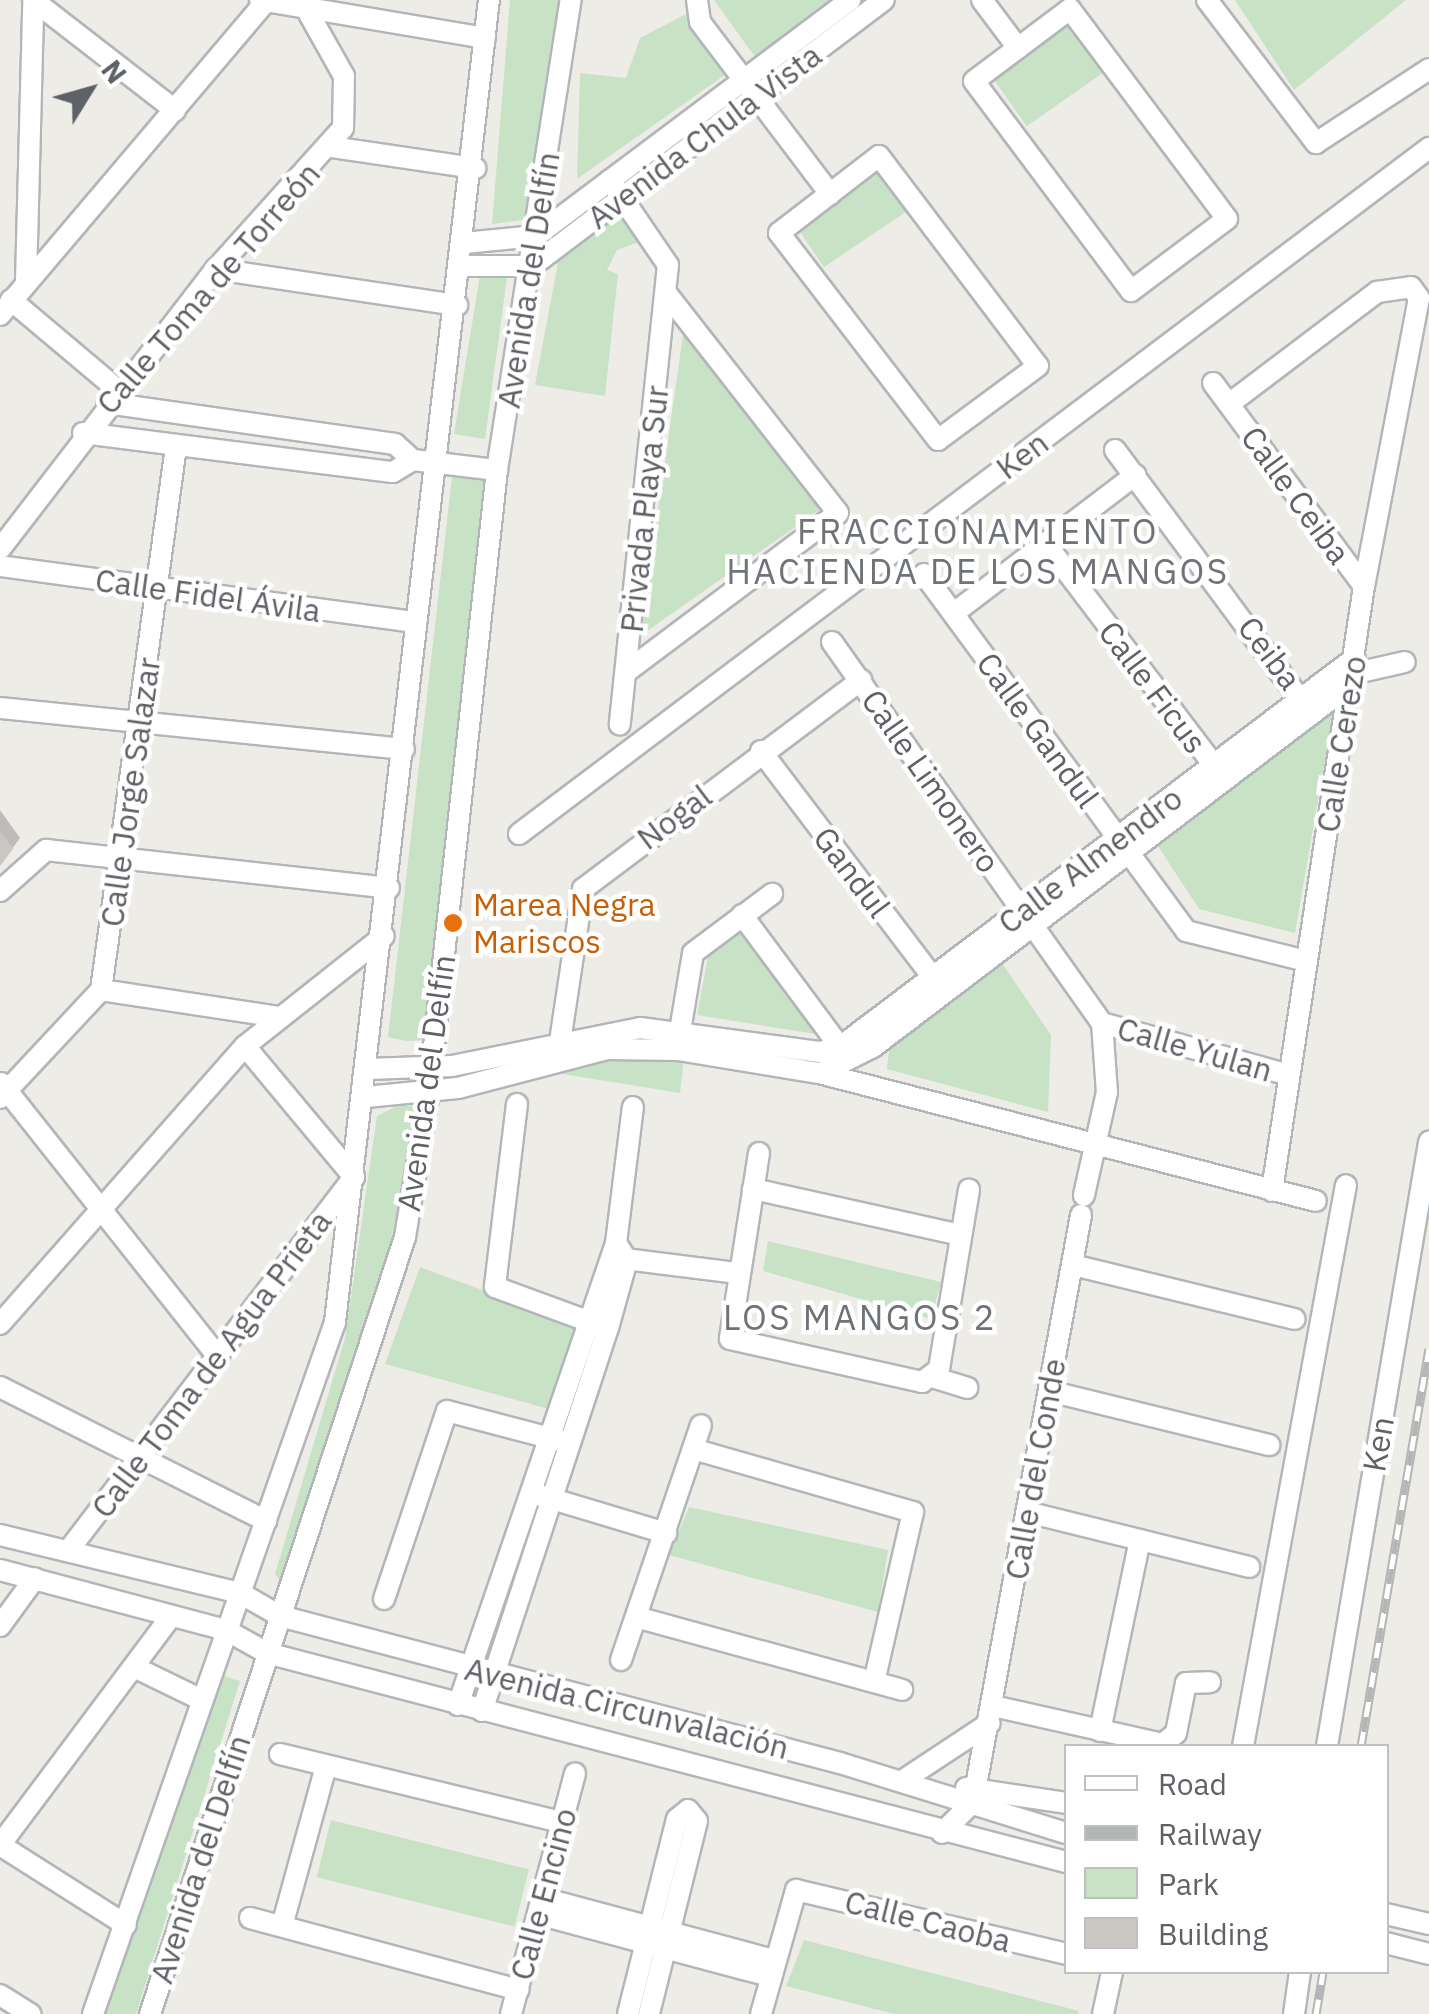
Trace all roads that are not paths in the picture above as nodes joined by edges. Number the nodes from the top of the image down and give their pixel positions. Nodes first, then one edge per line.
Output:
1 (489, 0) edge
2 (571, 0) edge
3 (697, 0) edge
4 (850, 0) edge
5 (884, 0) edge
6 (982, 0) edge
7 (1207, 0) edge
8 (33, 2) edge
9 (262, 2) edge
10 (309, 14) junction
11 (485, 38) junction
12 (1018, 48) junction
13 (1429, 69) edge
14 (750, 87) junction
15 (176, 110) junction
16 (332, 147) junction
17 (1429, 148) edge
18 (475, 168) junction
19 (617, 188) junction
20 (830, 194) junction
21 (536, 236) junction
22 (464, 243) junction
23 (462, 266) junction
24 (532, 266) junction
25 (216, 269) junction
26 (26, 281) junction
27 (667, 294) junction
28 (1419, 298) joint
29 (457, 305) junction
30 (6, 308) edge
31 (1212, 383) dead end
32 (113, 396) junction
33 (1229, 404) junction
34 (83, 433) junction
35 (176, 447) junction
36 (1115, 450) dead end
37 (413, 460) junction
38 (438, 463) junction
39 (497, 470) junction
40 (1136, 475) junction
41 (1046, 544) junction
42 (0, 549) edge
43 (0, 566) edge
44 (924, 574) dead end
45 (1364, 586) junction
46 (158, 590) junction
47 (954, 613) junction
48 (416, 622) junction
49 (832, 642) dead end
50 (1404, 662) dead end
51 (626, 672) junction
52 (1353, 672) junction
53 (860, 680) junction
54 (0, 708) edge
55 (1308, 708) junction
56 (142, 722) junction
57 (620, 724) dead end
58 (404, 750) junction
59 (761, 751) junction
60 (1220, 774) junction
61 (518, 834) dead end
62 (1122, 847) junction
63 (122, 859) junction
64 (389, 888) junction
65 (0, 891) edge
66 (772, 894) dead end
67 (742, 915) junction
68 (1027, 918) junction
69 (384, 936) junction
70 (1306, 960) junction
71 (938, 985) junction
72 (101, 990) junction
73 (280, 1016) junction
74 (1102, 1023) junction
75 (560, 1039) junction
76 (678, 1041) junction
77 (245, 1046) junction
78 (873, 1047) junction
79 (826, 1058) junction
80 (557, 1060) junction
81 (432, 1067) junction
82 (368, 1069) junction
83 (1288, 1076) junction
84 (2, 1090) edge
85 (430, 1092) junction
86 (889, 1094) junction
87 (366, 1097) junction
88 (517, 1104) dead end
89 (633, 1107) dead end
90 (1429, 1142) edge
91 (1096, 1149) junction
92 (758, 1154) dead end
93 (354, 1177) junction
94 (1346, 1185) dead end
95 (969, 1189) dead end
96 (754, 1190) junction
97 (1272, 1191) junction
98 (1316, 1202) dead end
99 (98, 1211) junction
100 (961, 1235) junction
101 (618, 1253) junction
102 (1072, 1265) junction
103 (738, 1273) junction
104 (1294, 1319) dead end
105 (0, 1324) edge
106 (598, 1325) junction
107 (218, 1357) junction
108 (932, 1377) junction
109 (0, 1387) edge
110 (967, 1388) dead end
111 (1049, 1391) junction
112 (701, 1426) dead end
113 (559, 1441) junction
114 (1270, 1445) dead end
115 (694, 1449) junction
116 (136, 1462) junction
117 (542, 1496) junction
118 (1027, 1512) junction
119 (266, 1521) junction
120 (666, 1533) junction
121 (0, 1535) edge
122 (1140, 1540) junction
123 (68, 1551) junction
124 (1249, 1567) dead end
125 (0, 1570) edge
126 (35, 1578) junction
127 (240, 1593) junction
128 (384, 1599) dead end
129 (280, 1616) junction
130 (636, 1617) junction
131 (170, 1618) junction
132 (499, 1620) junction
133 (0, 1626) edge
134 (226, 1630) junction
135 (267, 1653) junction
136 (621, 1660) dead end
137 (134, 1668) junction
138 (470, 1668) junction
139 (496, 1674) junction
140 (874, 1682) junction
141 (1210, 1682) dead end
142 (902, 1690) dead end
143 (202, 1700) junction
144 (458, 1705) junction
145 (482, 1711) junction
146 (992, 1714) junction
147 (1100, 1731) junction
148 (1243, 1744) edge
149 (1327, 1744) edge
150 (280, 1754) dead end
151 (326, 1766) junction
152 (575, 1773) dead end
153 (902, 1780) junction
154 (974, 1794) junction
155 (1064, 1803) edge
156 (562, 1822) junction
157 (1064, 1832) edge
158 (942, 1833) junction
159 (0, 1845) edge
160 (1064, 1862) edge
161 (540, 1906) junction
162 (1389, 1915) edge
163 (250, 1918) dead end
164 (1429, 1924) edge
165 (126, 1925) junction
166 (282, 1926) junction
167 (658, 1937) junction
168 (1389, 1944) edge
169 (1064, 1954) edge
170 (1429, 1954) edge
171 (772, 1968) junction
172 (1112, 1974) edge
173 (1300, 1974) edge
174 (518, 1990) junction
175 (0, 1995) edge
176 (32, 2014) edge
177 (93, 2014) edge
178 (150, 2014) edge
179 (511, 2014) edge
180 (628, 2014) edge
181 (649, 2014) edge
182 (760, 2014) edge
183 (1103, 2014) edge
184 (1294, 2014) edge

1 - 11 street, Avenida del Delfín
2 - 21 street, Avenida del Delfín
3 - 14 street
4 - 14 street, Avenida Chula Vista
5 - 14 street, Avenida Chula Vista
6 - 12 street
7 - 13 street
8 - 15 street
8 - 26 street
9 - 10 street
9 - 15 street
10 - 11 street
10 - 16 street, Calle Toma de Torreón
11 - 18 street, Avenida del Delfín
12 - 12 street
14 - 19 street, Avenida Chula Vista
14 - 20 street
15 - 26 street
16 - 18 street
16 - 25 street, Calle Toma de Torreón
17 - 61 street, Ken
18 - 22 street, Avenida del Delfín
19 - 21 street, Avenida Chula Vista
19 - 24 street, Avenida Chula Vista
19 - 27 street, Privada Playa Sur
20 - 20 street
21 - 22 street
21 - 24 street, Avenida del Delfín
22 - 23 street, Avenida del Delfín
23 - 24 street
23 - 29 street, Avenida del Delfín
24 - 39 street, Avenida del Delfín
25 - 29 street
25 - 32 street, Calle Toma de Torreón
26 - 30 street
27 - 51 street, Privada Playa Sur
27 - 51 street
28 - 33 street, Calle Ceiba
28 - 45 street, Calle Cerezo
29 - 38 street, Avenida del Delfín
30 - 32 street
31 - 33 street, Calle Ceiba
32 - 34 street, Calle Toma de Torreón
32 - 37 street
33 - 45 street, Calle Ceiba
34 - 35 street
34 - 42 street, Calle Toma de Torreón
35 - 37 street
35 - 46 street, Calle Jorge Salazar
36 - 40 street, Ceiba
37 - 38 street
38 - 39 street
38 - 48 street, Avenida del Delfín
39 - 81 street, Avenida del Delfín
40 - 41 street
40 - 55 street, Ceiba
41 - 47 street
41 - 60 street, Calle Ficus
43 - 46 street, Calle Fidel Ávila
44 - 47 street, Calle Gandul
45 - 52 street, Calle Cerezo
46 - 48 street, Calle Fidel Ávila
46 - 56 street, Calle Jorge Salazar
47 - 62 street, Calle Gandul
48 - 58 street, Avenida del Delfín
49 - 53 street, Calle Limonero
50 - 52 street, Calle Almendro
51 - 57 street, Privada Playa Sur
52 - 55 street, Calle Almendro
52 - 70 street, Calle Cerezo
53 - 59 street, Nogal
53 - 68 street, Calle Limonero
54 - 56 street
55 - 60 street, Calle Almendro
56 - 58 street
56 - 63 street, Calle Jorge Salazar
58 - 64 street, Avenida del Delfín
59 - 71 street, Gandul
59 - 75 street, Nogal
60 - 62 street, Calle Almendro
62 - 68 street, Calle Almendro
62 - 70 street, Calle Gandul
63 - 64 street
63 - 65 street
63 - 72 street, Calle Jorge Salazar
64 - 69 street, Avenida del Delfín
66 - 67 street
67 - 76 street
67 - 79 street
68 - 71 street, Calle Almendro
68 - 74 street, Calle Limonero
69 - 73 street
69 - 82 street, Avenida del Delfín
70 - 83 street, Calle Cerezo
71 - 78 street, Calle Almendro
71 - 79 street, Calle Almendro
72 - 73 street
72 - 84 street
73 - 77 street
74 - 83 street, Calle Yulan
74 - 91 street
75 - 76 street
75 - 80 street, Nogal
75 - 81 street
76 - 79 street
76 - 80 street
77 - 93 street
77 - 99 street
78 - 79 street, Calle Almendro
78 - 86 street
79 - 86 street
80 - 85 street
81 - 82 street, Avenida del Delfín
81 - 85 street, Avenida del Delfín
82 - 87 street, Avenida del Delfín
83 - 97 street, Calle Cerezo
84 - 99 street
85 - 87 street, Avenida del Delfín
85 - 129 street, Avenida del Delfín
86 - 91 street
87 - 93 street, Avenida del Delfín
88 - 106 street
89 - 101 street
90 - 149 street, Ken
91 - 97 street
91 - 102 street, Calle del Conde
92 - 96 street
93 - 107 street, Calle Toma de Agua Prieta
93 - 119 street, Avenida del Delfín
94 - 148 street
95 - 100 street
96 - 100 street
96 - 103 street
97 - 98 street
99 - 105 street
99 - 107 street
100 - 108 street
101 - 103 street
101 - 106 street
102 - 104 street
102 - 111 street, Calle del Conde
103 - 108 street
106 - 113 street
107 - 116 street, Calle Toma de Agua Prieta
108 - 110 street
109 - 116 street
111 - 114 street
111 - 118 street, Calle del Conde
112 - 115 street
113 - 117 street
113 - 128 street
115 - 120 street
115 - 140 street
116 - 119 street
116 - 123 street, Calle Toma de Agua Prieta
117 - 120 street
117 - 132 street
118 - 122 street
118 - 146 street, Calle del Conde
119 - 127 street, Avenida del Delfín
120 - 130 street
121 - 123 street, Avenida Circunvalación
122 - 124 street
122 - 147 street
123 - 127 street, Avenida Circunvalación
125 - 126 street, Avenida Circunvalación
126 - 131 street, Avenida Circunvalación
126 - 133 street
127 - 129 street, Avenida Circunvalación
127 - 134 street, Avenida del Delfín
129 - 135 street, Avenida del Delfín
129 - 138 street, Avenida Circunvalación
130 - 136 street
130 - 140 street
131 - 134 street, Avenida Circunvalación
131 - 137 street
132 - 138 street
132 - 139 street
134 - 135 street, Avenida Circunvalación
134 - 143 street, Avenida del Delfín
135 - 144 street, Avenida Circunvalación
135 - 178 street, Avenida del Delfín
137 - 143 street
137 - 159 street
138 - 139 street, Avenida Circunvalación
138 - 144 street
139 - 145 street
139 - 153 street, Avenida Circunvalación
140 - 142 street
141 - 147 street
143 - 165 street, Avenida del Delfín
144 - 145 street, Avenida Circunvalación
145 - 158 street, Avenida Circunvalación
146 - 147 street
146 - 153 street
146 - 154 street
150 - 151 street
151 - 156 street
151 - 166 street
152 - 156 street, Calle Encino
153 - 154 street, Avenida Circunvalación
154 - 155 street
154 - 157 street, Avenida Circunvalación
154 - 158 street
156 - 161 street, Calle Encino
158 - 160 street, Avenida Circunvalación
159 - 165 street
161 - 167 street
161 - 174 street, Calle Encino
162 - 164 street
163 - 166 street
165 - 177 street, Avenida del Delfín
166 - 174 street
167 - 167 street
167 - 171 street
167 - 180 street
167 - 181 street
168 - 170 street
169 - 171 street, Calle Caoba
171 - 182 street
172 - 183 street
173 - 184 street
174 - 179 street, Calle Encino
175 - 176 street

